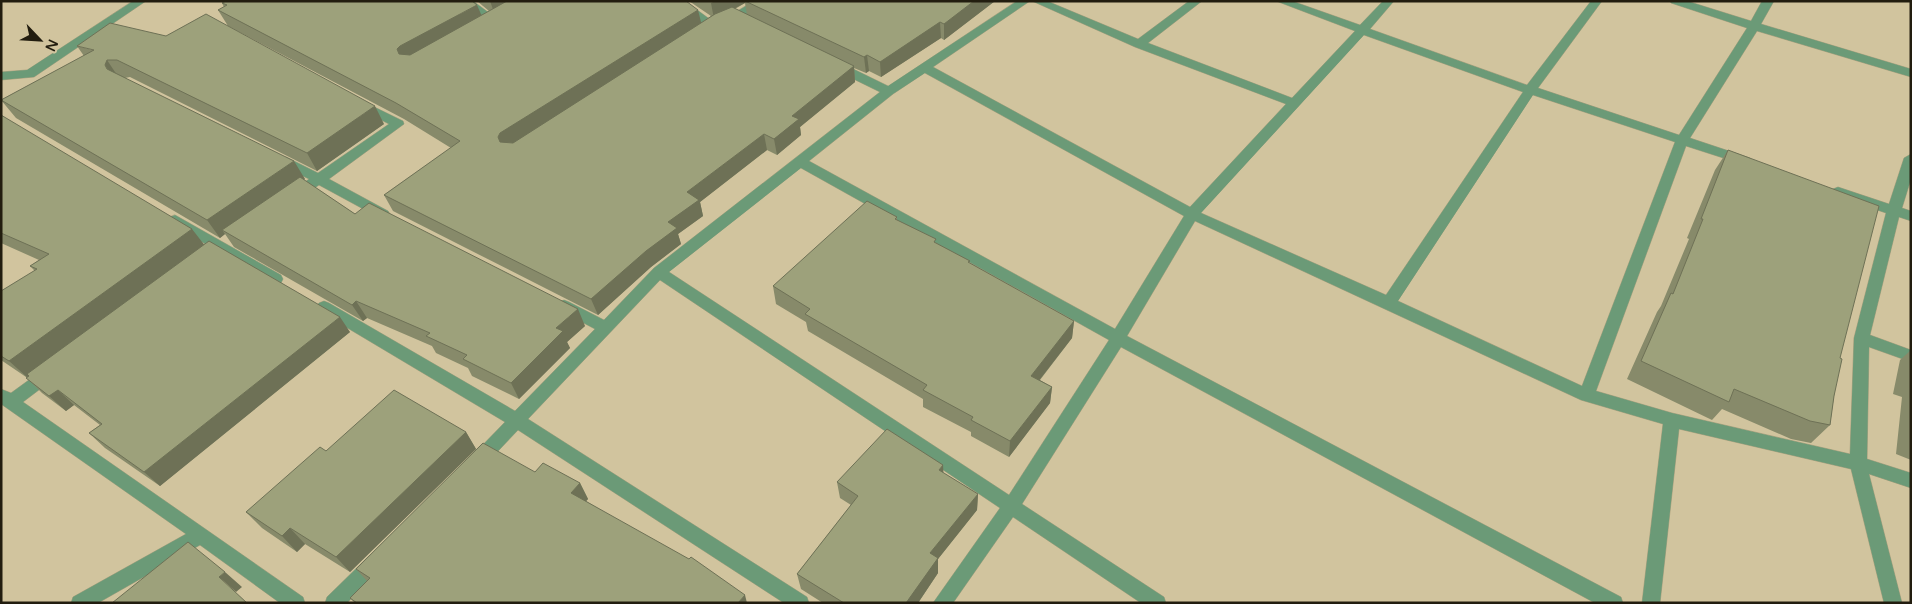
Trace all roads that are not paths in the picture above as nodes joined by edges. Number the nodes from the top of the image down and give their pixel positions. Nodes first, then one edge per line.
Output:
1 (141, 1) edge
2 (465, 1) edge
3 (677, 1) edge
4 (763, 1) edge
5 (1025, 1) edge
6 (1036, 1) edge
7 (1197, 1) edge
8 (1281, 1) edge
9 (1389, 1) edge
10 (1598, 1) edge
11 (1675, 1) edge
12 (1768, 1) edge
13 (735, 17) junction
14 (493, 21) edge
15 (752, 26) edge
16 (1754, 26) junction
17 (1362, 30) junction
18 (1139, 44) junction
19 (829, 62) edge
20 (923, 67) junction
21 (1911, 73) edge
22 (1, 76) edge
23 (1530, 90) junction
24 (889, 91) junction
25 (354, 101) edge
26 (1294, 103) junction
27 (1682, 140) junction
28 (266, 152) edge
29 (1911, 158) edge
30 (801, 162) junction
31 (1756, 164) edge
32 (319, 179) junction
33 (1830, 189) edge
34 (281, 205) edge
35 (1894, 210) junction
36 (162, 212) edge
37 (1192, 214) junction
38 (1911, 216) edge
39 (398, 223) edge
40 (236, 237) edge
41 (220, 247) junction
42 (205, 258) edge
43 (659, 272) junction
44 (288, 287) edge
45 (314, 302) edge
46 (555, 302) edge
47 (1389, 303) junction
48 (607, 328) junction
49 (1118, 338) junction
50 (1862, 338) junction
51 (1911, 356) edge
52 (65, 362) edge
53 (1587, 395) junction
54 (6, 398) edge
55 (1672, 420) junction
56 (518, 421) junction
57 (1858, 463) junction
58 (464, 474) edge
59 (1911, 481) edge
60 (1011, 506) junction
61 (201, 535) junction
62 (389, 548) edge
63 (80, 603) edge
64 (296, 603) edge
65 (334, 603) edge
66 (800, 603) edge
67 (942, 603) edge
68 (1156, 603) edge
69 (1614, 603) edge
70 (1651, 603) edge
71 (1893, 603) edge

1 - 22 street
2 - 14 street
3 - 13 street
4 - 13 street
5 - 20 street
6 - 18 street
7 - 18 street
8 - 17 street
9 - 17 street
10 - 23 street
11 - 16 street
12 - 16 street
13 - 15 street
16 - 21 street
16 - 27 street
17 - 23 street
17 - 26 street
18 - 26 street
19 - 24 street
20 - 24 street
20 - 37 street
23 - 27 street
23 - 47 street
24 - 30 street
25 - 32 street
26 - 37 street
27 - 31 street
27 - 53 street
28 - 32 street
29 - 35 street
30 - 43 street
30 - 49 street
32 - 34 street
32 - 39 street
33 - 35 street
35 - 38 street
35 - 50 street
36 - 41 street
37 - 47 street
37 - 49 street
40 - 41 street
41 - 42 street
41 - 44 street
43 - 48 street
43 - 60 street
45 - 56 street
46 - 48 street
47 - 53 street
48 - 56 street
49 - 60 street
49 - 69 street
50 - 51 street
50 - 57 street
52 - 54 street
53 - 55 street
54 - 61 street
55 - 57 street
55 - 70 street
56 - 58 street
56 - 66 street
57 - 59 street
57 - 71 street
60 - 67 street
60 - 68 street
61 - 63 street
61 - 64 street
62 - 65 street

